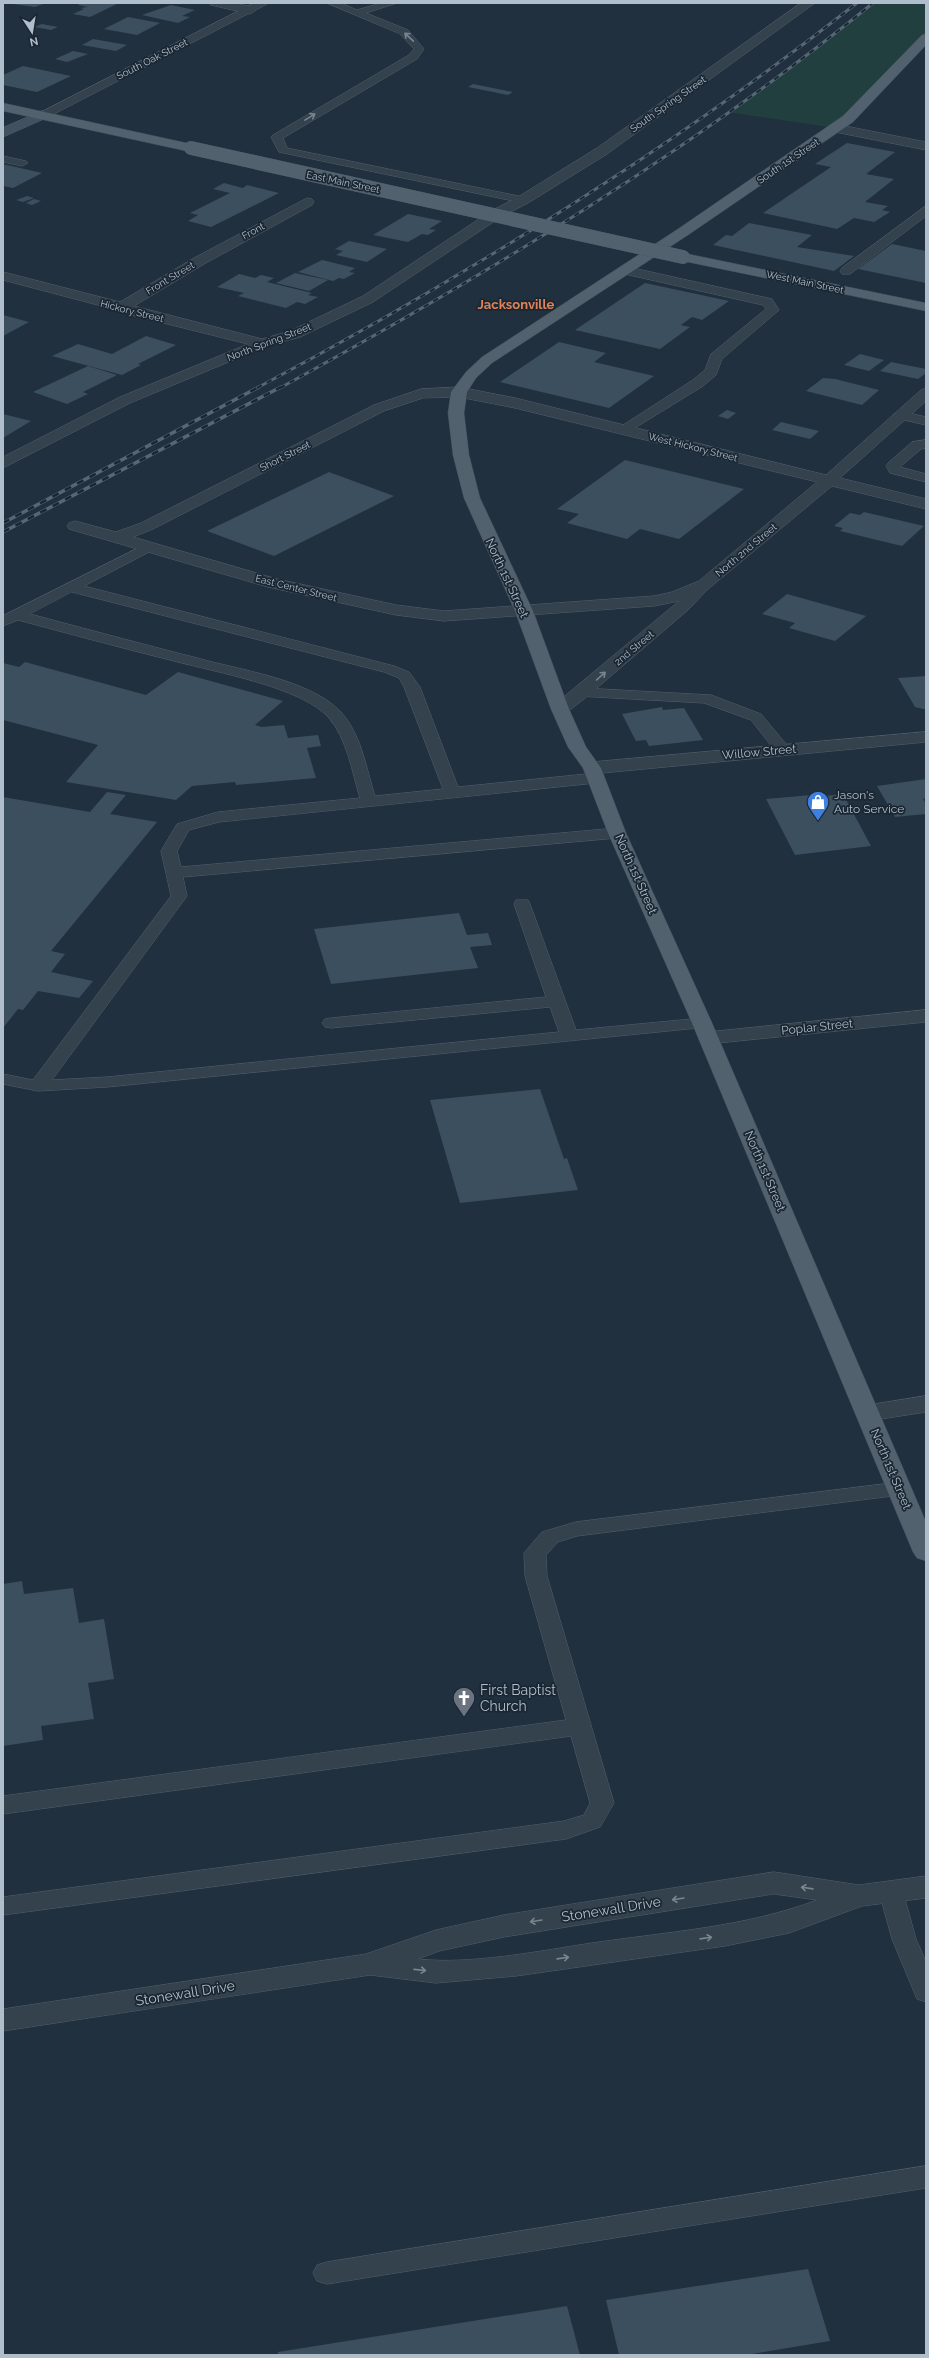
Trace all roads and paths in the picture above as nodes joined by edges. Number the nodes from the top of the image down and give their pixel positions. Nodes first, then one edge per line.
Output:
1 (215, 3) edge
2 (264, 3) edge
3 (332, 3) edge
4 (392, 3) edge
5 (809, 3) edge
6 (250, 10) junction
7 (356, 13) junction
8 (926, 38) edge
9 (3, 106) edge
10 (42, 115) junction
11 (835, 128) junction
12 (3, 133) edge
13 (926, 146) edge
14 (3, 159) edge
15 (22, 163) dead end
16 (523, 200) junction
17 (307, 202) dead end
18 (926, 210) edge
19 (683, 257) joint
20 (199, 261) joint
21 (629, 267) junction
22 (846, 271) dead end
23 (3, 276) edge
24 (926, 307) edge
25 (120, 308) junction
26 (262, 343) junction
27 (459, 392) junction
28 (926, 393) edge
29 (900, 415) junction
30 (926, 421) edge
31 (625, 430) junction
32 (926, 444) edge
33 (3, 463) edge
34 (926, 478) edge
35 (828, 481) junction
36 (926, 504) edge
37 (75, 526) dead end
38 (116, 538) junction
39 (148, 547) junction
40 (705, 585) junction
41 (70, 587) junction
42 (524, 611) junction
43 (17, 615) junction
44 (3, 622) edge
45 (582, 693) junction
46 (560, 708) junction
47 (926, 737) edge
48 (783, 750) junction
49 (594, 773) junction
50 (452, 792) junction
51 (369, 801) junction
52 (617, 832) junction
53 (174, 873) junction
54 (522, 904) dead end
55 (556, 1001) junction
56 (926, 1016) edge
57 (331, 1023) dead end
58 (705, 1030) junction
59 (569, 1036) junction
60 (3, 1079) edge
61 (38, 1086) junction
62 (926, 1404) edge
63 (868, 1413) junction
64 (900, 1489) junction
65 (926, 1552) edge
66 (580, 1726) junction
67 (3, 1805) edge
68 (926, 1887) edge
69 (891, 1892) junction
70 (859, 1896) junction
71 (3, 1906) edge
72 (368, 1965) junction
73 (926, 1992) edge
74 (3, 2020) edge
75 (926, 2176) edge
76 (327, 2273) dead end

1 - 6 street
2 - 6 street, South Oak Street
3 - 7 lane
4 - 7 lane
5 - 16 street, South Spring Street
6 - 10 street, South Oak Street
16 -> 7 lane
8 - 11 main road, South 1st Street
9 - 10 main road, East Main Street
10 - 12 main road
10 - 19 main road, East Main Street, bridge
11 - 13 street
11 - 21 main road, South 1st Street
14 - 15 lane
16 - 26 street, North Spring Street
17 - 20 street, Front
18 - 22 lane
19 - 24 main road, West Main Street
20 - 25 street, Front Street
21 - 27 main road, North 1st Street
21 - 31 lane
23 - 25 street, Hickory Street
25 - 26 street, Hickory Street
26 - 33 street, North Spring Street
27 - 31 street, West Hickory Street
27 - 38 street, Short Street
27 - 42 main road, North 1st Street
28 - 29 street, North 2nd Street
29 - 30 lane
29 - 35 street, North 2nd Street
31 - 35 street, West Hickory Street
32 - 34 lane
35 - 36 street, West Hickory Street
35 - 40 street, North 2nd Street
37 - 38 street, East Center Street
38 - 39 street, East Center Street
39 - 41 lane
39 - 42 street, East Center Street
40 - 42 street, North 2nd Street
45 -> 40 street, 2nd Street
41 - 43 lane
41 - 50 lane
42 - 46 main road, North 1st Street
43 - 44 lane
43 - 51 lane
45 - 46 street, 2nd Street
45 - 48 lane
46 - 49 main road, North 1st Street
47 - 48 street, Willow Street
48 - 49 street, Willow Street
49 - 50 lane
49 - 52 main road, North 1st Street
50 - 51 lane
51 - 53 lane
52 - 53 lane
52 - 58 main road, North 1st Street
53 - 61 lane
54 - 55 lane
55 - 57 lane
55 - 59 lane
56 - 58 street, Poplar Street
58 - 59 lane
58 - 63 main road, North 1st Street
59 - 61 lane
60 - 61 lane
62 - 63 street
63 - 64 main road, North 1st Street
64 - 65 main road, North 1st Street
64 - 66 lane
66 - 67 lane
66 - 71 lane
68 - 69 street, Stonewall Drive
69 - 70 street, Stonewall Drive
69 - 73 lane
72 -> 70 street, Stonewall Drive
70 -> 72 street, Stonewall Drive
72 - 74 street, Stonewall Drive
75 - 76 lane

